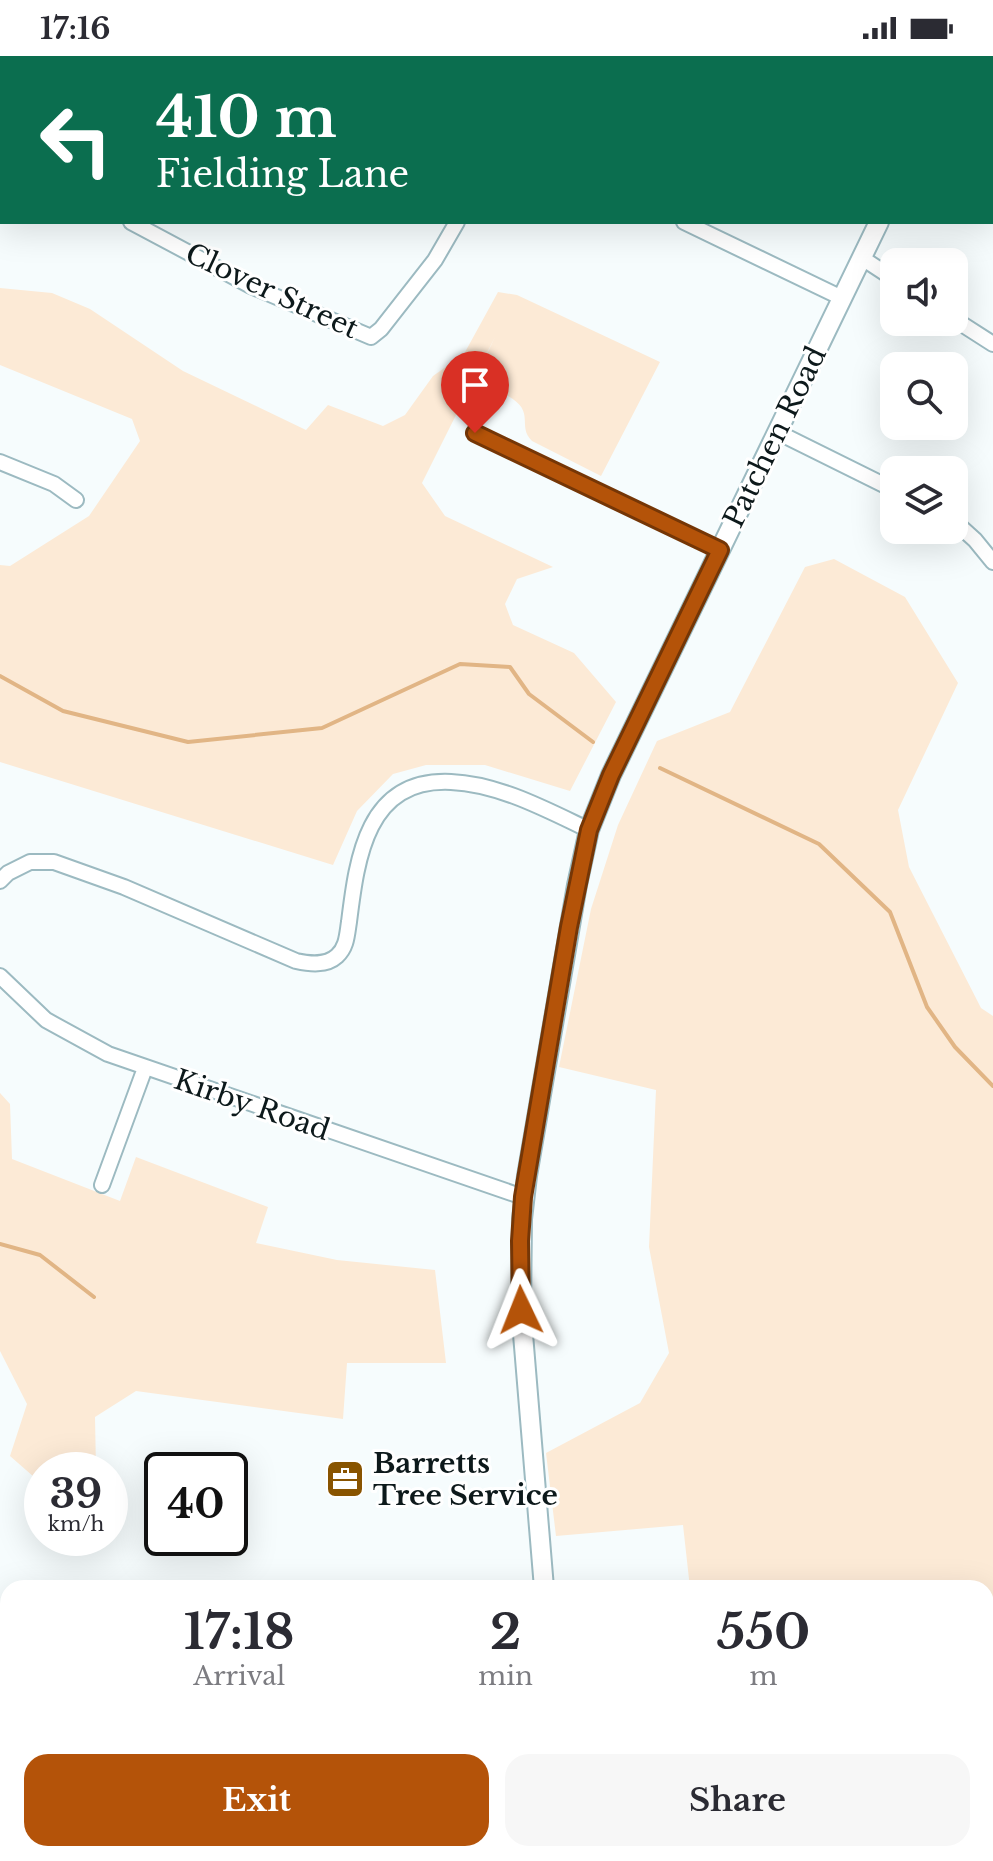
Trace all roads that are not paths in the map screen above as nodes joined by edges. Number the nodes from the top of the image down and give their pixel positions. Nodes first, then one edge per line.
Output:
1 (135, 224) edge
2 (456, 224) edge
3 (688, 224) edge
4 (878, 224) edge
5 (862, 258) junction
6 (880, 270) edge
7 (842, 298) junction
8 (968, 328) edge
9 (993, 344) edge
10 (777, 432) junction
11 (475, 433) dead end
12 (0, 462) edge
13 (880, 483) edge
14 (76, 500) dead end
15 (968, 534) edge
16 (720, 550) junction
17 (993, 562) edge
18 (589, 830) junction
19 (0, 881) edge
20 (0, 976) edge
21 (145, 1068) junction
22 (102, 1185) dead end
23 (523, 1197) junction
24 (543, 1580) edge

1 - 2 street, Clover Street
3 - 7 street
4 - 5 street, Patchen Road
5 - 6 street
5 - 7 street, Patchen Road
7 - 10 street, Patchen Road
8 - 9 street
10 - 13 street
10 - 16 street, Patchen Road
11 - 16 street
12 - 14 street
15 - 17 street
16 - 18 street, Patchen Road
18 - 19 street
18 - 23 street, Patchen Road
20 - 21 street, Kirby Road
21 - 22 street
21 - 23 street, Kirby Road
23 - 24 street, Patchen Road

